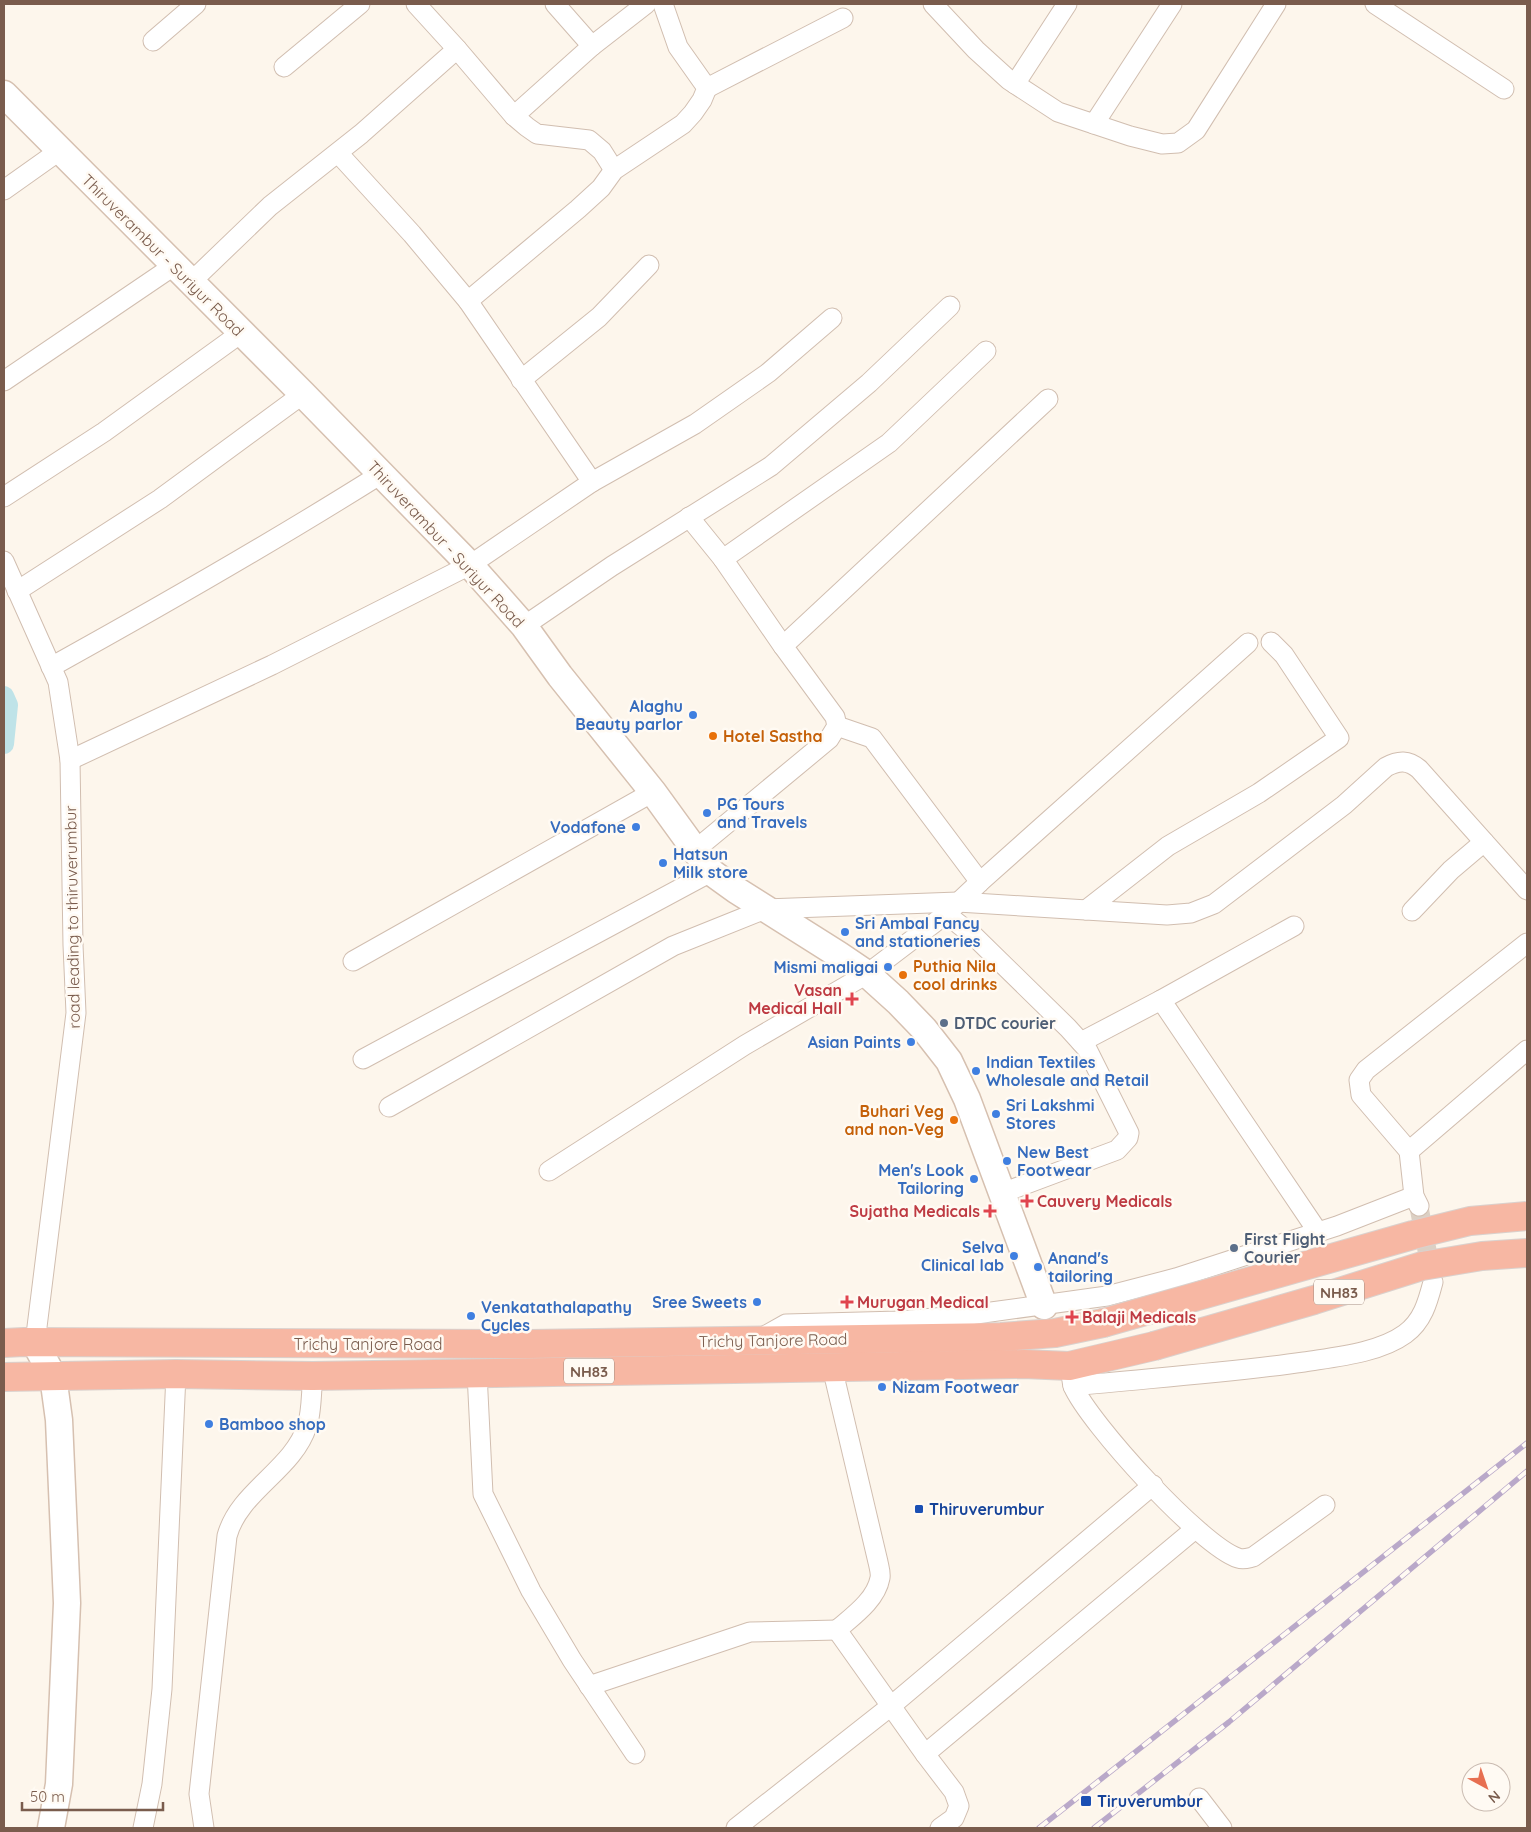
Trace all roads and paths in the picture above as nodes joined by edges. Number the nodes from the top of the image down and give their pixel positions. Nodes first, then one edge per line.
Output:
1 (196, 4) edge
2 (360, 4) edge
3 (416, 4) edge
4 (555, 4) edge
5 (646, 4) edge
6 (663, 4) edge
7 (933, 4) edge
8 (1067, 4) edge
9 (1172, 4) edge
10 (1276, 4) edge
11 (1375, 4) edge
12 (843, 18) dead end
13 (153, 41) dead end
14 (592, 46) junction
15 (457, 49) junction
16 (284, 67) dead end
17 (1015, 84) junction
18 (707, 88) junction
19 (1504, 89) dead end
20 (4, 94) edge
21 (514, 116) junction
22 (1094, 124) junction
23 (342, 150) junction
24 (58, 151) junction
25 (614, 170) junction
26 (4, 190) edge
27 (648, 265) dead end
28 (183, 274) junction
29 (468, 300) junction
30 (950, 306) dead end
31 (832, 318) dead end
32 (241, 333) junction
33 (986, 351) dead end
34 (522, 380) junction
35 (4, 381) edge
36 (303, 394) junction
37 (1048, 399) dead end
38 (380, 474) junction
39 (592, 482) junction
40 (4, 497) edge
41 (690, 517) junction
42 (723, 559) junction
43 (4, 561) edge
44 (470, 565) junction
45 (18, 591) junction
46 (524, 626) junction
47 (1271, 642) dead end
48 (1248, 643) dead end
49 (783, 646) junction
50 (51, 667) junction
51 (837, 726) junction
52 (70, 760) junction
53 (653, 792) junction
54 (1484, 842) junction
55 (696, 850) junction
56 (711, 872) junction
57 (980, 882) junction
58 (1527, 890) edge
59 (952, 908) junction
60 (765, 910) junction
61 (1086, 910) junction
62 (1412, 911) dead end
63 (1294, 926) dead end
64 (1527, 943) edge
65 (353, 961) dead end
66 (867, 974) junction
67 (1161, 1000) junction
68 (1081, 1042) junction
69 (1527, 1050) edge
70 (363, 1059) dead end
71 (389, 1107) dead end
72 (1410, 1151) junction
73 (548, 1171) dead end
74 (1002, 1193) junction
75 (1527, 1216) edge
76 (1318, 1232) junction
77 (1527, 1253) edge
78 (1433, 1282) tunnel mouth
79 (1044, 1306) junction
80 (758, 1340) junction
81 (21, 1343) edge
82 (832, 1367) junction
83 (176, 1374) junction
84 (477, 1374) junction
85 (53, 1376) junction
86 (313, 1376) junction
87 (1071, 1376) junction
88 (12, 1377) edge
89 (1153, 1485) junction
90 (1325, 1505) dead end
91 (1195, 1529) junction
92 (837, 1630) junction
93 (589, 1686) junction
94 (891, 1706) junction
95 (634, 1754) dead end
96 (925, 1754) junction
97 (1199, 1798) dead end
98 (51, 1828) edge
99 (143, 1828) edge
100 (204, 1828) edge
101 (736, 1828) edge
102 (940, 1828) edge
103 (1222, 1828) edge

1 - 13 street
2 - 16 street
3 - 15 street
4 - 14 street
5 - 14 street
6 - 18 street
7 - 17 street
8 - 17 street
9 - 22 street
10 - 22 street
11 - 19 street
12 - 18 street
14 - 21 street
15 - 21 street
15 - 23 street
17 - 22 street
18 - 25 street
20 - 24 main road, Thiruverambur - Suriyur Road
21 - 25 street
23 - 28 street
23 - 29 street
24 - 26 street
24 - 28 main road, Thiruverambur - Suriyur Road
25 - 29 street
27 - 34 street
28 - 32 main road, Thiruverambur - Suriyur Road
28 - 35 street
29 - 34 street
30 - 41 street
31 - 39 street
32 - 36 main road, Thiruverambur - Suriyur Road
32 - 40 street
33 - 42 street
34 - 39 street
36 - 38 main road, Thiruverambur - Suriyur Road
36 - 45 street
37 - 49 street
38 - 44 main road, Thiruverambur - Suriyur Road
38 - 50 street
39 - 44 street
41 - 42 street
41 - 46 street
42 - 49 street
43 - 45 street, road leading to thiruverumbur
44 - 46 main road, Thiruverambur - Suriyur Road
44 - 52 street
45 - 50 street, road leading to thiruverumbur
46 - 53 main road, Thiruverambur - Suriyur Road
47 - 61 street
48 - 57 street
49 - 51 street
50 - 52 street, road leading to thiruverumbur
51 - 55 street
51 - 57 street
52 - 81 street, road leading to thiruverumbur
53 - 55 main road, Thiruverambur - Suriyur Road
53 - 65 street
54 - 58 street
54 - 61 street
54 - 62 street
55 - 56 main road, Thiruverambur - Suriyur Road
56 - 60 main road, Thiruverambur - Suriyur Road
56 - 70 street
57 - 59 street
59 - 60 street
59 - 61 street
59 - 66 street
59 - 68 street
60 - 66 main road, Thiruverambur - Suriyur Road
60 - 71 street
63 - 67 street
64 - 72 street
66 - 73 street
66 - 74 main road, Thiruverambur - Suriyur Road
67 - 68 street
67 - 76 street
68 - 74 street
69 - 72 street
72 - 76 street
74 - 79 main road, Thiruverambur - Suriyur Road
75 - 80 highway, Trichy Tanjore Road / NH83, bridge
76 - 79 street
77 - 87 highway, Trichy Tanjore Road / NH83, bridge
78 - 87 street
79 - 80 street
80 - 81 highway, Trichy Tanjore Road / NH83
81 - 85 main road
82 - 84 highway, Trichy Tanjore Road / NH83
82 - 87 highway, Trichy Tanjore Road / NH83
82 - 92 street
83 - 85 highway, Trichy Tanjore Road / NH83
83 - 86 highway, Trichy Tanjore Road / NH83
83 - 99 street
84 - 86 highway, Trichy Tanjore Road / NH83
84 - 93 street
85 - 88 highway, Trichy Tanjore Road / NH83
85 - 98 main road
86 - 100 street
87 - 89 street
89 - 91 street
89 - 94 street
90 - 91 street
91 - 96 street
92 - 93 street
92 - 94 street
93 - 95 street
94 - 96 street
94 - 101 street
96 - 102 street
97 - 103 street

